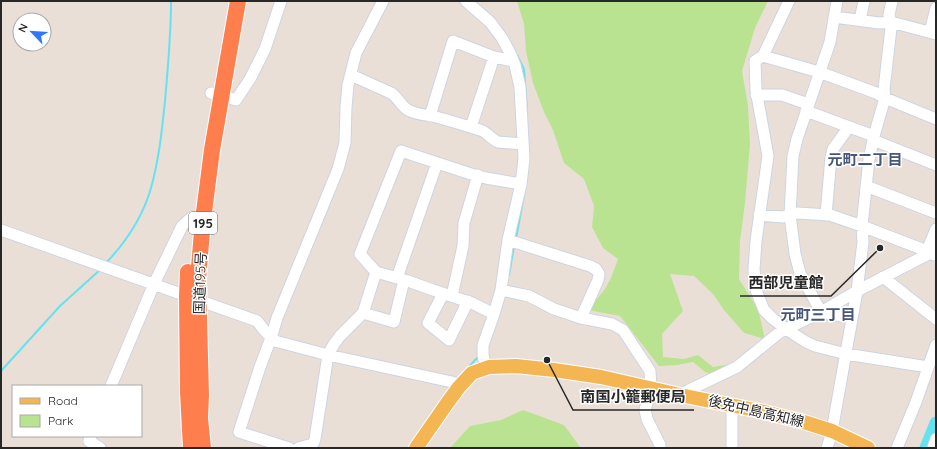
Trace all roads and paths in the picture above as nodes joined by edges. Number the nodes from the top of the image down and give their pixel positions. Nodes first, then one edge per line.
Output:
1 (226, 1) edge
2 (238, 1) edge
3 (281, 1) edge
4 (383, 1) edge
5 (466, 1) edge
6 (789, 1) edge
7 (837, 1) edge
8 (864, 1) edge
9 (892, 1) edge
10 (936, 8) edge
11 (834, 16) junction
12 (860, 20) junction
13 (891, 22) junction
14 (933, 33) edge
15 (763, 56) junction
16 (494, 57) junction
17 (513, 61) junction
18 (819, 72) junction
19 (351, 75) junction
20 (216, 94) junction
21 (756, 95) junction
22 (885, 98) junction
23 (807, 107) junction
24 (430, 116) junction
25 (936, 119) edge
26 (471, 127) junction
27 (849, 127) junction
28 (874, 138) junction
29 (523, 144) junction
30 (437, 163) junction
31 (936, 165) edge
32 (478, 175) junction
33 (521, 184) junction
34 (866, 186) junction
35 (936, 213) edge
36 (759, 215) junction
37 (790, 215) junction
38 (826, 215) junction
39 (192, 217) junction
40 (862, 226) junction
41 (936, 229) edge
42 (1, 230) edge
43 (515, 242) junction
44 (932, 253) edge
45 (376, 272) junction
46 (883, 277) junction
47 (400, 279) junction
48 (154, 284) junction
49 (501, 290) junction
50 (857, 291) junction
51 (447, 295) junction
52 (193, 298) junction
53 (468, 301) junction
54 (363, 312) junction
55 (821, 312) junction
56 (494, 314) junction
57 (581, 318) junction
58 (852, 318) junction
59 (936, 319) edge
60 (786, 329) junction
61 (271, 338) junction
62 (936, 345) edge
63 (846, 354) junction
64 (328, 355) junction
65 (928, 367) junction
66 (486, 368) junction
67 (111, 385) edge
68 (459, 387) junction
69 (651, 388) junction
70 (680, 395) junction
71 (732, 405) junction
72 (832, 431) junction
73 (91, 437) edge
74 (936, 439) edge
75 (422, 446) edge
76 (663, 447) edge
77 (100, 448) edge
78 (192, 448) edge
79 (203, 448) edge
80 (289, 448) edge
81 (298, 448) edge
82 (732, 448) edge
83 (827, 448) edge
84 (868, 448) edge
85 (897, 448) edge
86 (933, 448) edge

1 - 20 highway, 国道195号 / 195
2 - 20 highway, 国道195号 / 195
3 - 20 street
4 - 19 street
5 - 17 street
6 - 15 street
7 - 11 street
8 - 12 street
9 - 13 street
10 - 14 street
11 - 12 street
11 - 18 street
12 - 13 street
13 - 14 street
13 - 22 street
15 - 18 street
15 - 21 street
16 - 17 street
16 - 24 street
16 - 26 street
17 - 29 street
18 - 22 street
18 - 23 street
19 - 24 street
19 - 61 street
20 - 39 highway, 国道195号 / 195
20 - 52 highway, 国道195号 / 195
21 - 23 street
21 - 36 street
22 - 25 street
22 - 28 street
23 - 27 street
23 - 37 street
24 - 26 street
26 - 29 street
27 - 28 street
27 - 38 street
28 - 31 street
28 - 34 street
29 - 33 street
30 - 32 street
30 - 45 street
30 - 47 street
32 - 33 street
32 - 51 street
33 - 43 street
34 - 35 street
34 - 40 street
36 - 37 street
36 - 60 street
37 - 38 street
37 - 55 street
38 - 40 street
39 - 48 street
39 - 52 highway, 国道195号 / 195
40 - 44 street
40 - 50 street
41 - 44 street
42 - 48 street
43 - 49 street
43 - 57 street
44 - 46 street
45 - 47 street
45 - 54 street
46 - 50 street
46 - 59 street
47 - 51 street
47 - 54 street
48 - 52 street
48 - 67 street
49 - 56 street
49 - 57 street
50 - 55 street
50 - 58 street
51 - 53 street
51 - 53 street
52 - 61 street
52 - 78 highway, 国道195号 / 195
52 - 79 highway, 国道195号 / 195
53 - 56 street
54 - 64 street
55 - 58 street
55 - 60 street
56 - 66 street
57 - 69 street
58 - 63 street
60 - 63 street
60 - 70 street
61 - 64 street
61 - 80 street
62 - 65 street
63 - 65 street
63 - 72 street
64 - 68 street
64 - 81 street
65 - 85 street
66 - 68 main road, 後免中島高知線
66 - 69 main road, 後免中島高知線
68 - 75 main road, 後免中島高知線
69 - 70 main road, 後免中島高知線
69 - 76 street
70 - 71 main road, 後免中島高知線
71 - 72 main road, 後免中島高知線
71 - 82 street
72 - 83 street
72 - 84 main road, 後免中島高知線
73 - 77 street
74 - 86 street

